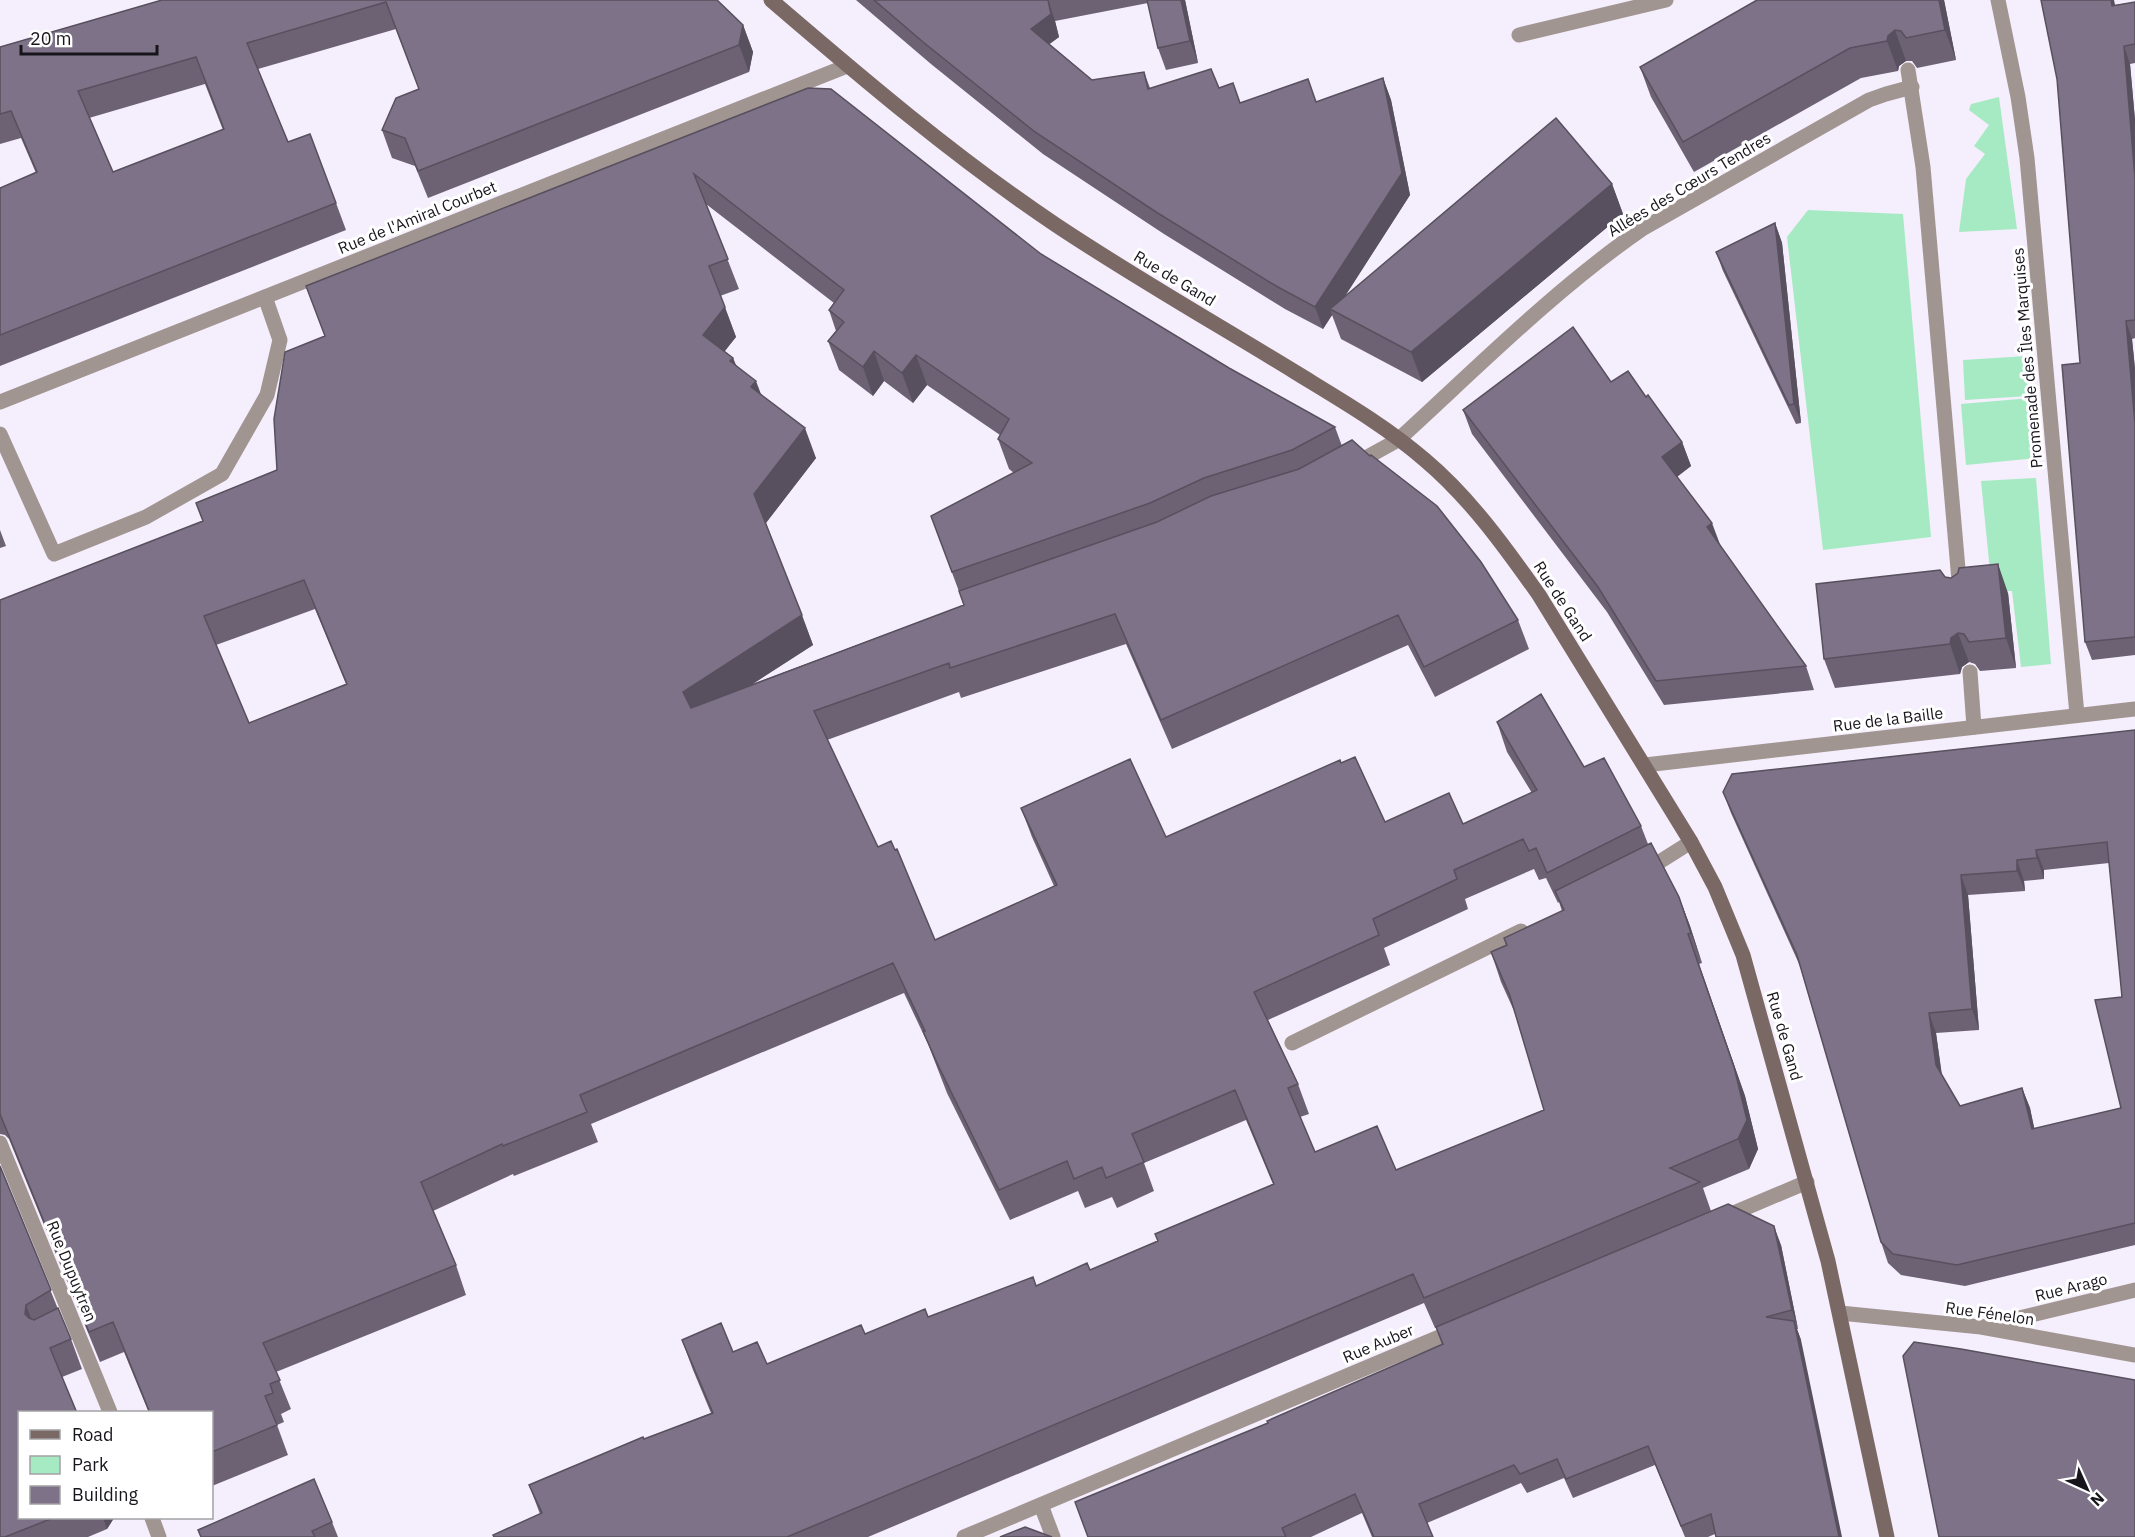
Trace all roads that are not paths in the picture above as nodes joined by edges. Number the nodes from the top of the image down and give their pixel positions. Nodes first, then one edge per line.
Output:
1 (771, 0) edge
2 (1666, 0) edge
3 (1998, 0) edge
4 (1519, 35) dead end
5 (848, 66) junction
6 (1908, 70) edge
7 (1912, 87) junction
8 (266, 297) junction
9 (0, 402) edge
10 (0, 434) edge
11 (1398, 440) junction
12 (1335, 475) edge
13 (1960, 598) edge
14 (1970, 672) edge
15 (2135, 709) edge
16 (2077, 715) junction
17 (1974, 727) junction
18 (1645, 765) junction
19 (1691, 842) junction
20 (1628, 879) edge
21 (1534, 925) edge
22 (1292, 1042) dead end
23 (0, 1143) edge
24 (1807, 1182) junction
25 (1711, 1222) edge
26 (2135, 1290) edge
27 (1840, 1313) junction
28 (1469, 1324) edge
29 (1981, 1328) junction
30 (2135, 1355) edge
31 (109, 1411) edge
32 (1041, 1505) junction
33 (152, 1519) edge
34 (159, 1537) edge
35 (964, 1537) edge
36 (1053, 1537) edge
37 (1887, 1537) edge

1 - 5 main road, Rue de Gand
2 - 4 street
3 - 16 street, Promenade des Îles Marquises
5 - 8 street, Rue de l'Amiral Courbet
5 - 11 main road, Rue de Gand
6 - 7 street
7 - 11 street, Allées des Cœurs Tendres
7 - 13 street
8 - 9 street, Rue de l'Amiral Courbet
8 - 10 street
11 - 12 street, Allées des Cœurs Tendres
11 - 18 main road, Rue de Gand
14 - 17 street
15 - 16 street, Rue de la Baille
16 - 17 street, Rue de la Baille
17 - 18 street, Rue de la Baille
18 - 19 main road, Rue de Gand
19 - 20 street
19 - 24 main road, Rue de Gand
21 - 22 street
23 - 31 street, Rue Dupuytren
24 - 25 street
24 - 27 main road, Rue de Gand
26 - 29 street, Rue Arago
27 - 29 street, Rue Fénelon
27 - 37 main road, Rue de Gand
28 - 32 street, Rue Auber
29 - 30 street, Rue Fénelon
32 - 35 street, Rue Auber
32 - 36 street
33 - 34 street

